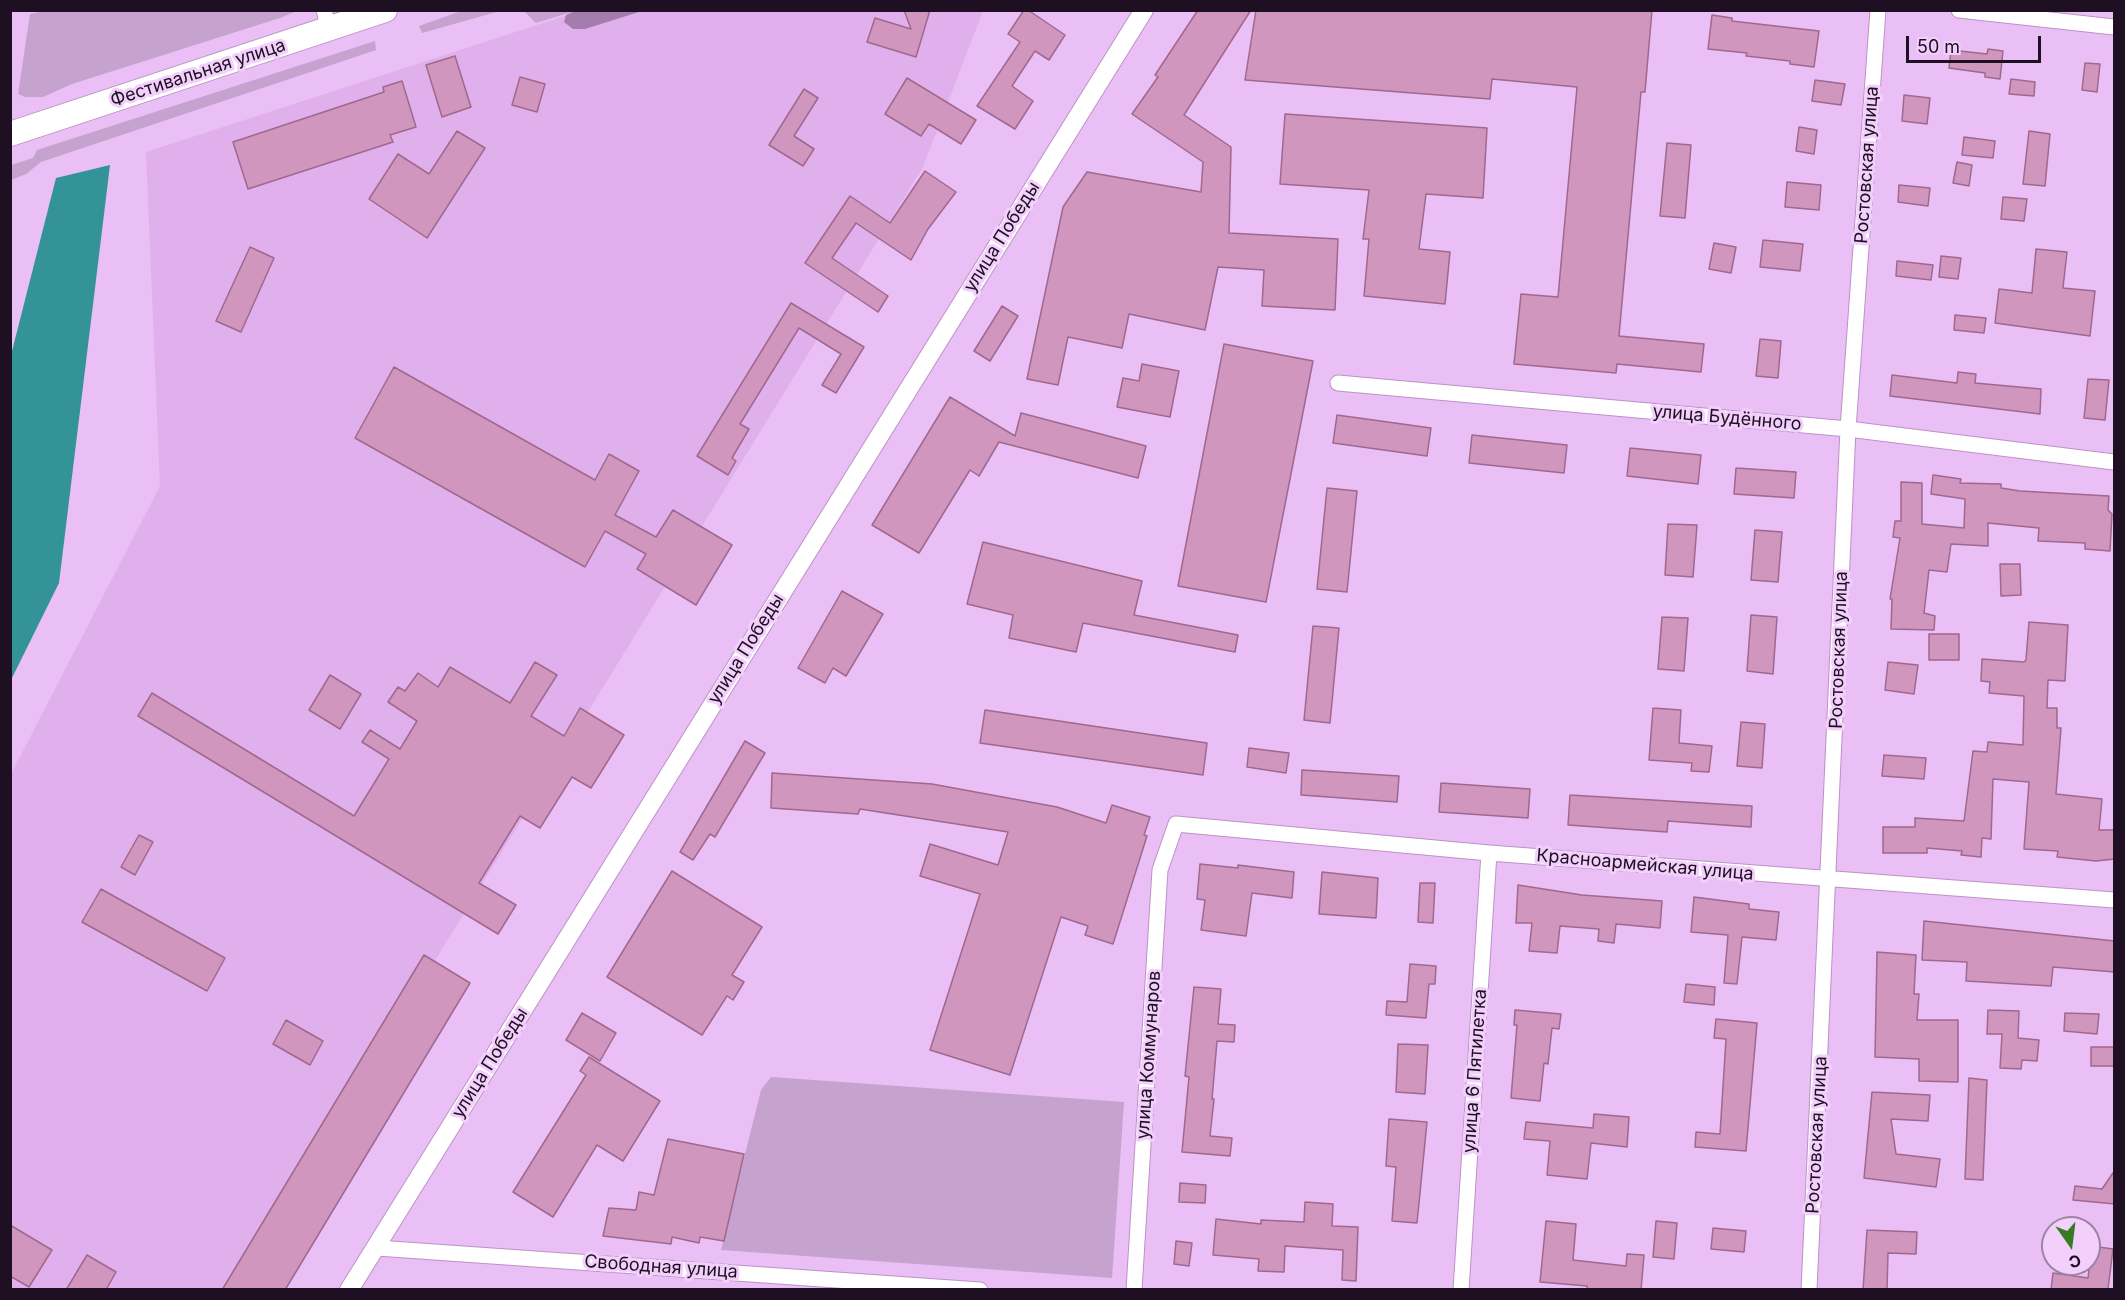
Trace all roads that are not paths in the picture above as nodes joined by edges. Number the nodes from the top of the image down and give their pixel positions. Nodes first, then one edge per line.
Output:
1 (385, 10) edge
2 (1144, 10) edge
3 (1878, 10) edge
4 (1959, 10) edge
5 (326, 20) edge
6 (2115, 27) edge
7 (10, 134) edge
8 (1338, 383) dead end
9 (1848, 429) junction
10 (2115, 462) edge
11 (1176, 824) joint
12 (1489, 853) junction
13 (1829, 880) junction
14 (2115, 900) edge
15 (377, 1248) junction
16 (350, 1290) edge
17 (980, 1290) edge
18 (1134, 1290) edge
19 (1461, 1290) edge
20 (1809, 1290) edge

1 - 5 main road, Фестивальная улица
2 - 15 street, улица Победы
3 - 9 street, Ростовская улица
4 - 6 street
5 - 7 main road, Фестивальная улица
8 - 9 street, улица Будённого
9 - 10 street, улица Будённого
9 - 13 street, Ростовская улица
11 - 12 street, Красноармейская улица
11 - 18 street, улица Коммунаров
12 - 13 street, Красноармейская улица
12 - 19 street, улица 6 Пятилетка
13 - 14 street, Красноармейская улица
13 - 20 street, Ростовская улица
15 - 16 street, улица Победы
15 - 17 street, Свободная улица

